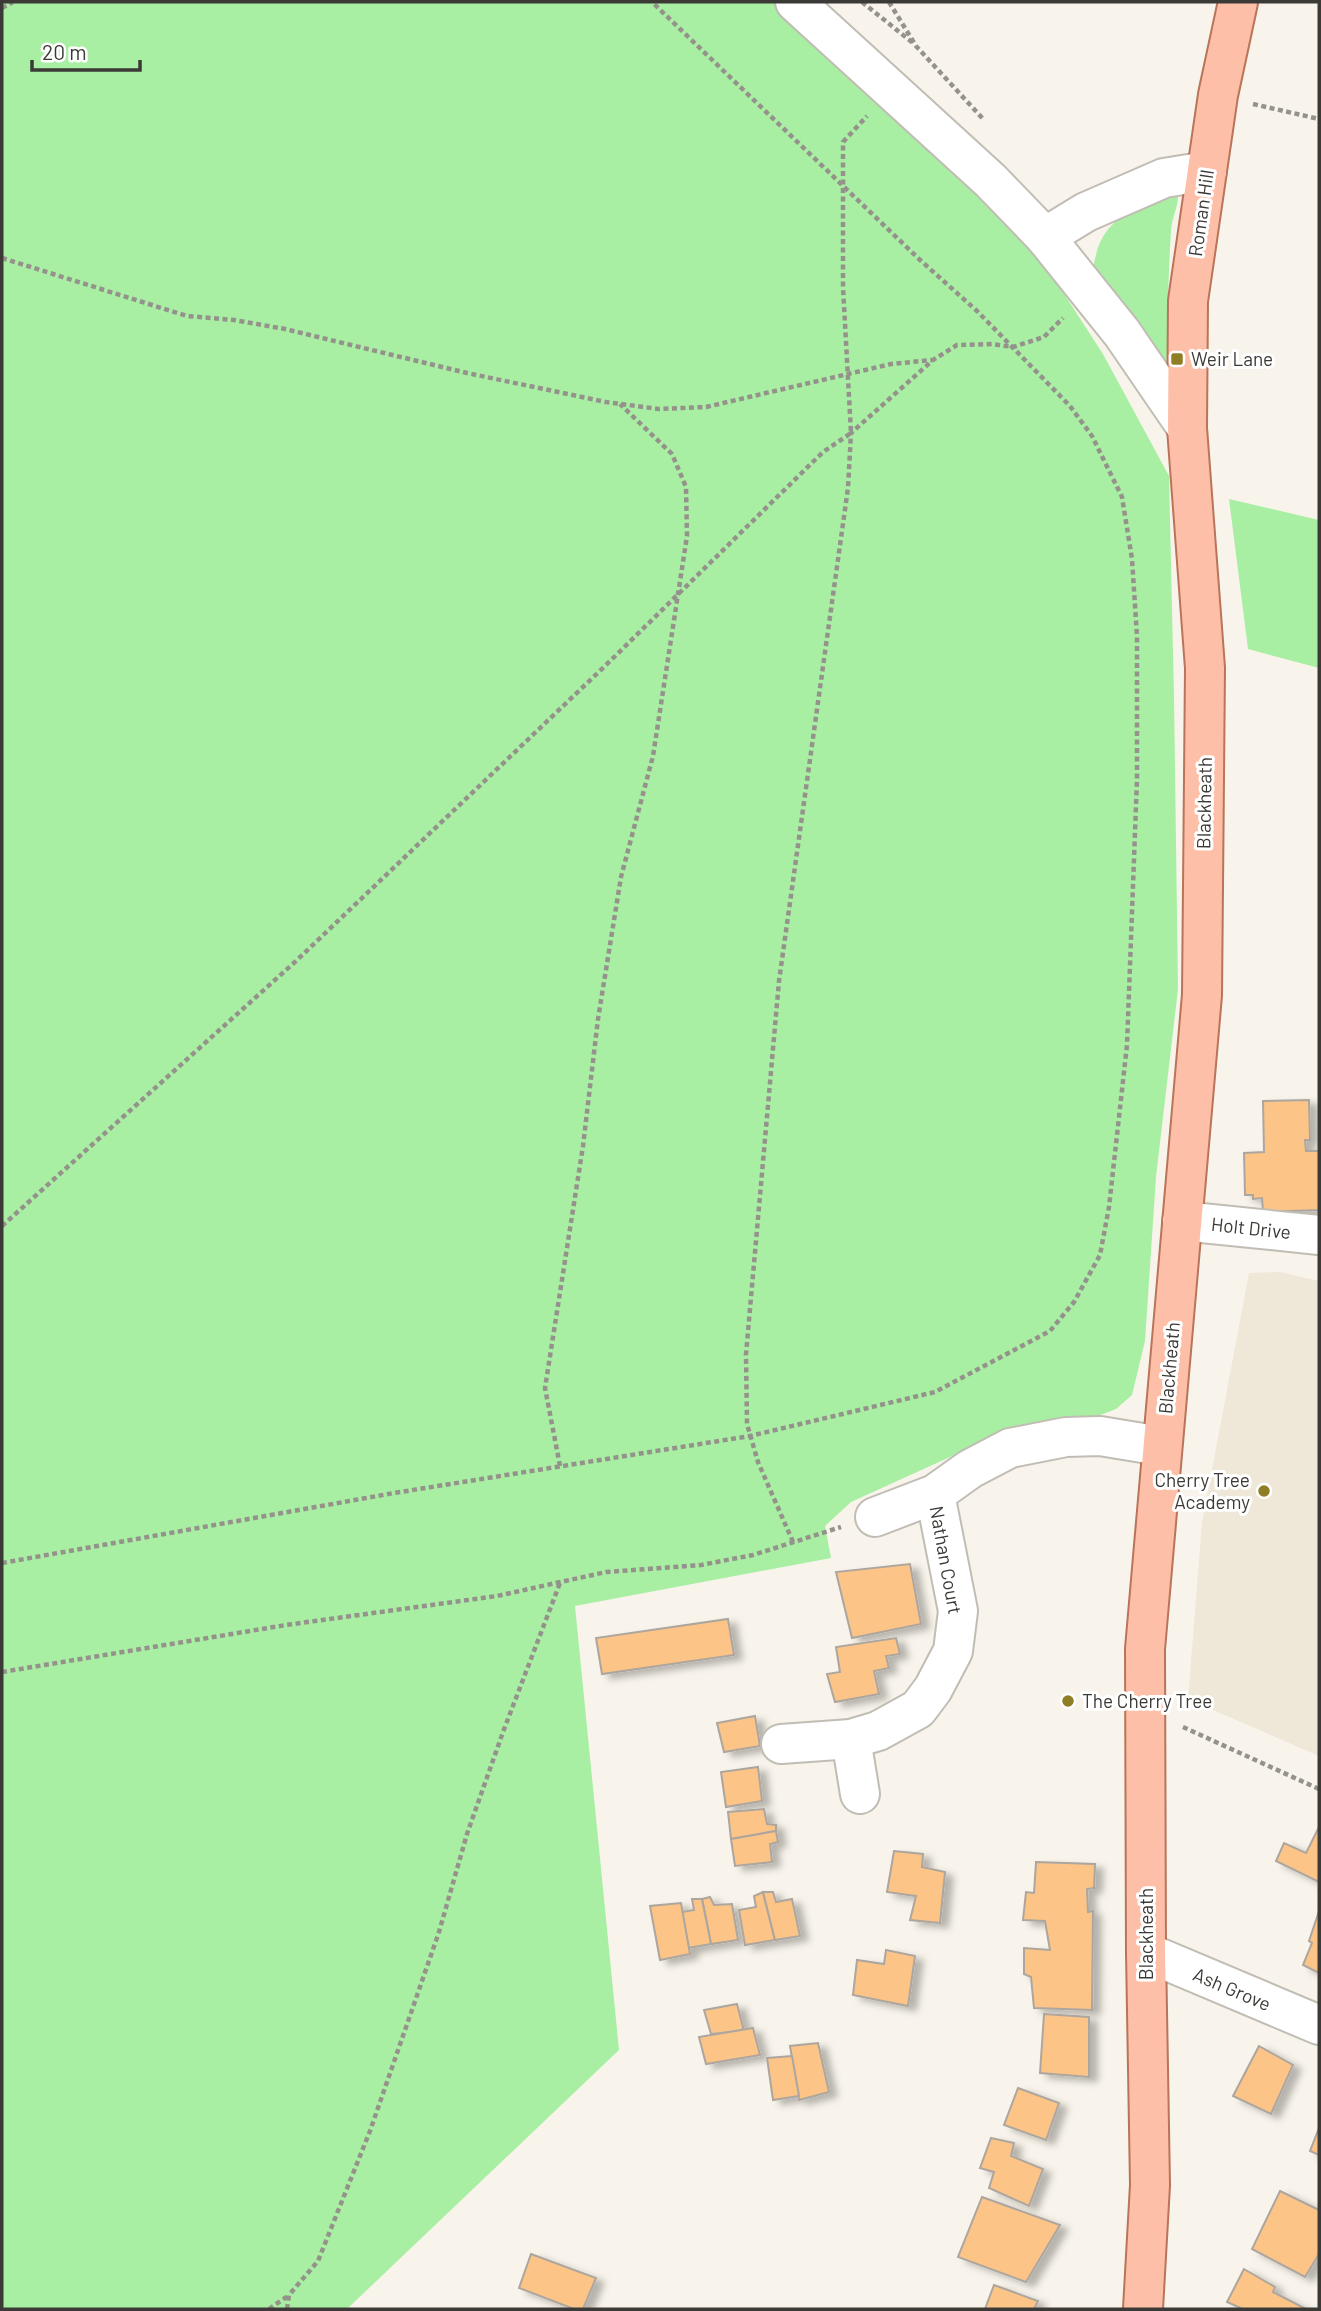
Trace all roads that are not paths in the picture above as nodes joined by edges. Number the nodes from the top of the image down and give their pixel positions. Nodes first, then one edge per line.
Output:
1 (795, 2) edge
2 (1238, 2) edge
3 (1207, 170) junction
4 (1045, 237) junction
5 (1187, 428) junction
6 (1182, 1221) junction
7 (1319, 1235) edge
8 (1161, 1446) junction
9 (935, 1494) junction
10 (875, 1517) road end
11 (851, 1739) junction
12 (781, 1744) dead end
13 (860, 1794) dead end
14 (1146, 1952) junction
15 (1319, 2025) edge
16 (1143, 2309) edge

1 - 4 street
2 - 3 main road, Roman Hill
3 - 4 street
3 - 5 main road, Roman Hill
4 - 5 street
5 - 6 main road, Blackheath
6 - 7 street, Holt Drive
6 - 8 main road, Blackheath
8 - 9 street
8 - 14 main road, Blackheath
9 - 10 street
9 - 11 street, Nathan Court
11 - 12 street, Nathan Court
11 - 13 street
14 - 15 street, Ash Grove
14 - 16 main road, Blackheath

